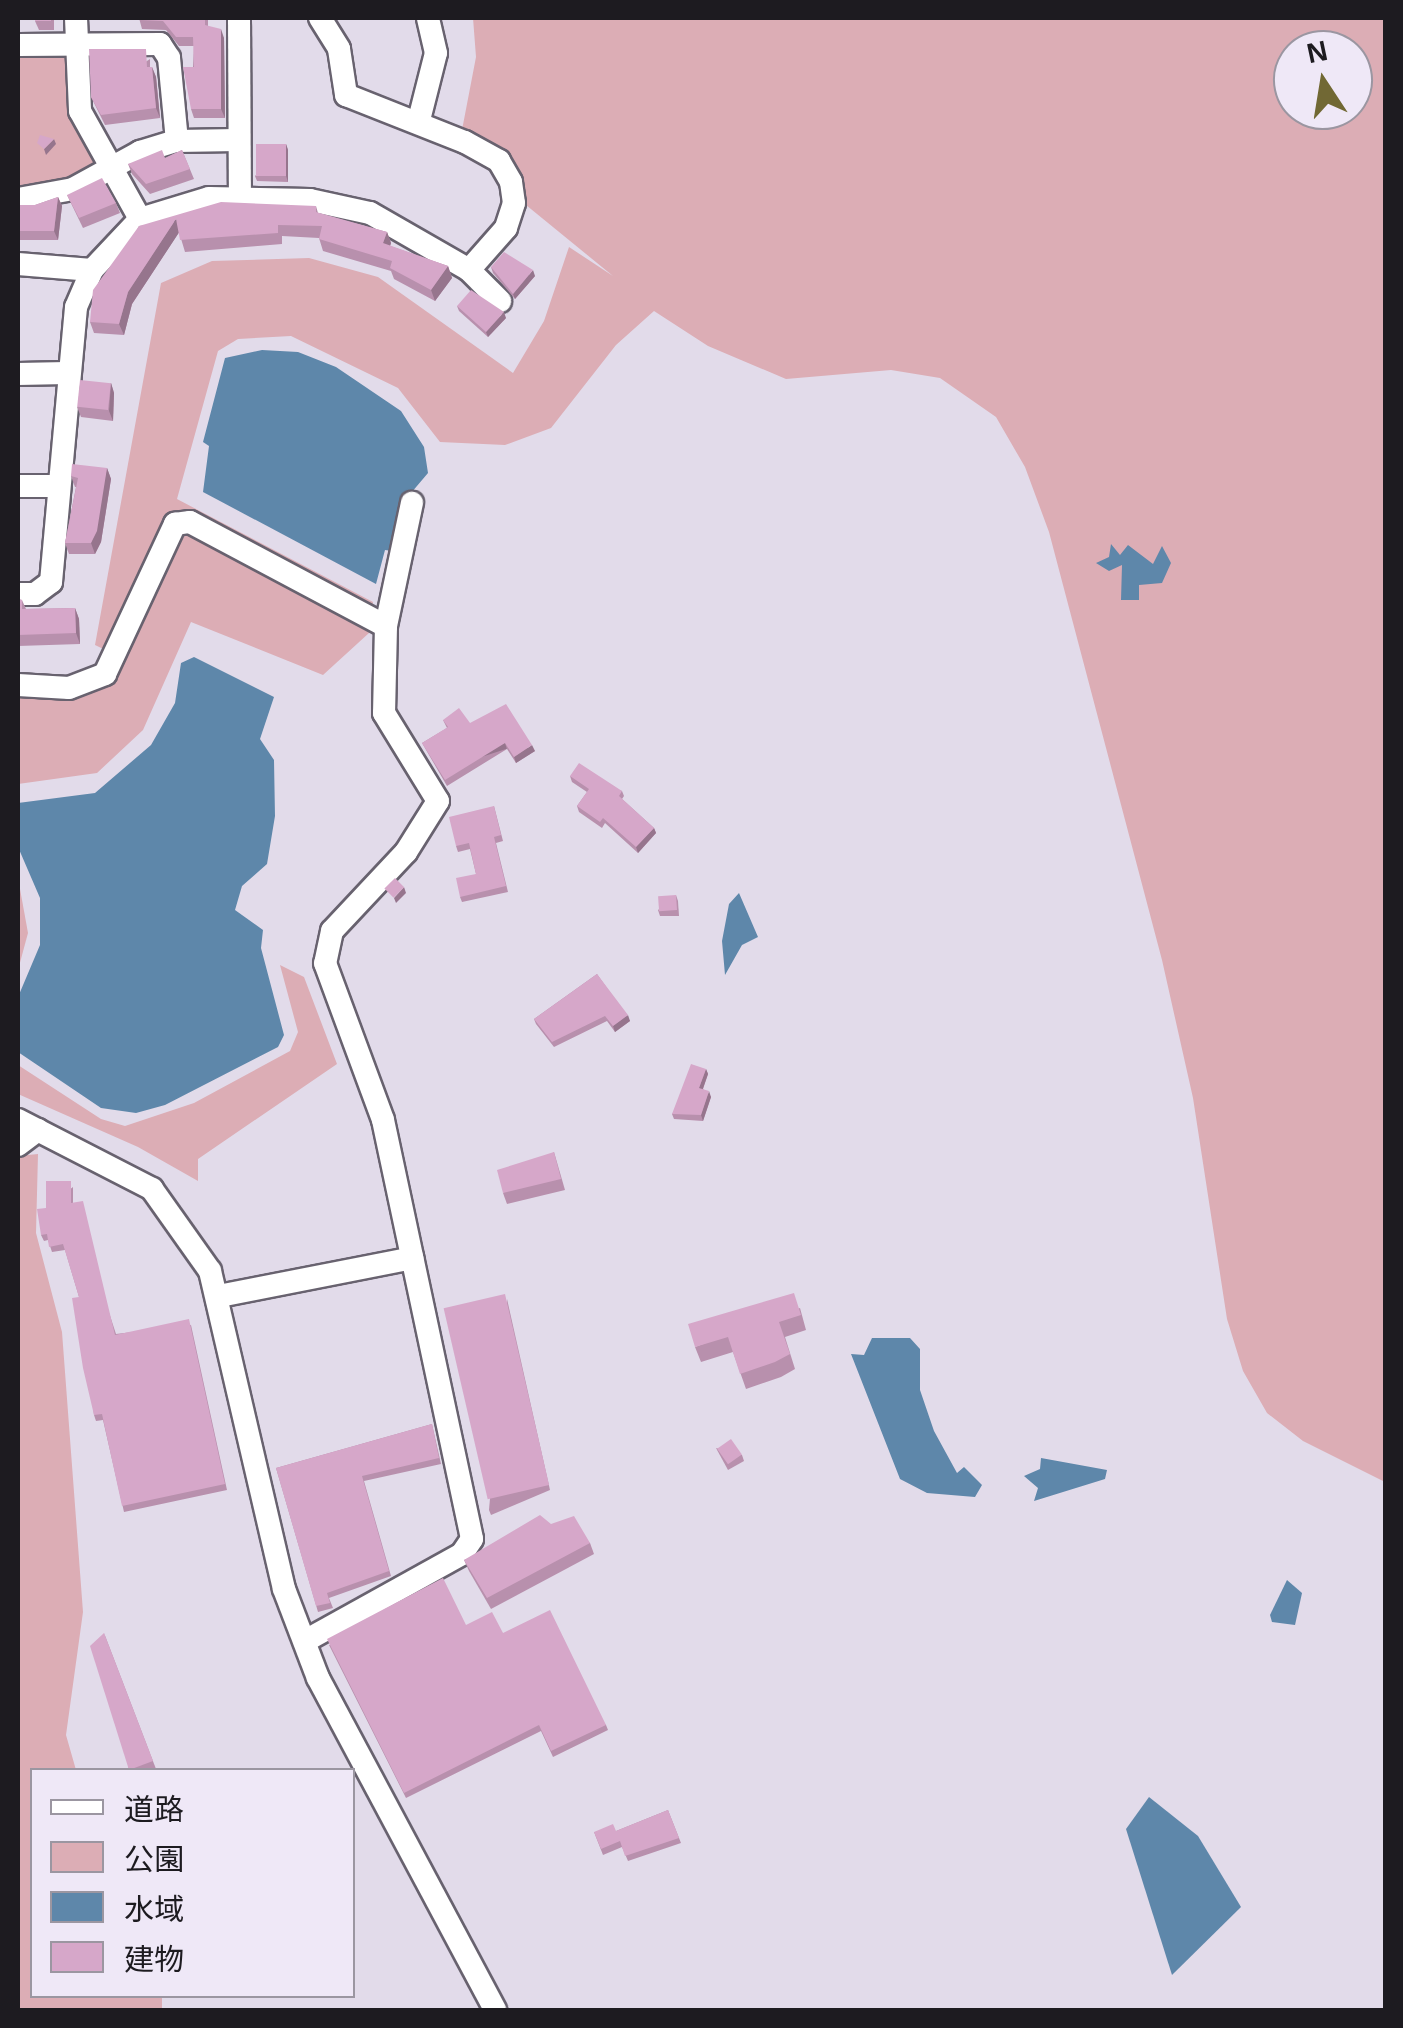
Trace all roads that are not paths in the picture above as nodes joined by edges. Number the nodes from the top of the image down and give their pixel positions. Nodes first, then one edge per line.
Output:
1 (76, 18) edge
2 (240, 18) edge
3 (320, 18) edge
4 (428, 18) edge
5 (18, 45) edge
6 (74, 46) junction
7 (418, 120) junction
8 (238, 140) junction
9 (177, 141) junction
10 (108, 170) junction
11 (240, 198) junction
12 (18, 200) edge
13 (140, 219) junction
14 (18, 264) edge
15 (92, 270) junction
16 (469, 270) junction
17 (500, 301) dead end
18 (68, 373) junction
19 (18, 374) edge
20 (18, 486) edge
21 (59, 486) junction
22 (412, 504) dead end
23 (18, 594) edge
24 (386, 626) junction
25 (18, 685) edge
26 (28, 1125) edge
27 (18, 1145) edge
28 (412, 1258) junction
29 (219, 1296) junction
30 (305, 1641) junction
31 (495, 2010) edge

1 - 6 street
2 - 8 street
3 - 7 street
4 - 7 street
5 - 6 street
6 - 9 street
6 - 10 street
7 - 16 street
8 - 9 street
8 - 11 street
9 - 10 street
10 - 12 street
10 - 13 street
11 - 13 street
11 - 16 street
13 - 15 street
14 - 15 street
15 - 18 street
16 - 17 street
18 - 19 street
18 - 21 street
20 - 21 street
21 - 23 street
22 - 24 street
24 - 25 street
24 - 28 street
26 - 27 street
26 - 29 street
28 - 29 street
28 - 30 street
29 - 30 street
30 - 31 street

